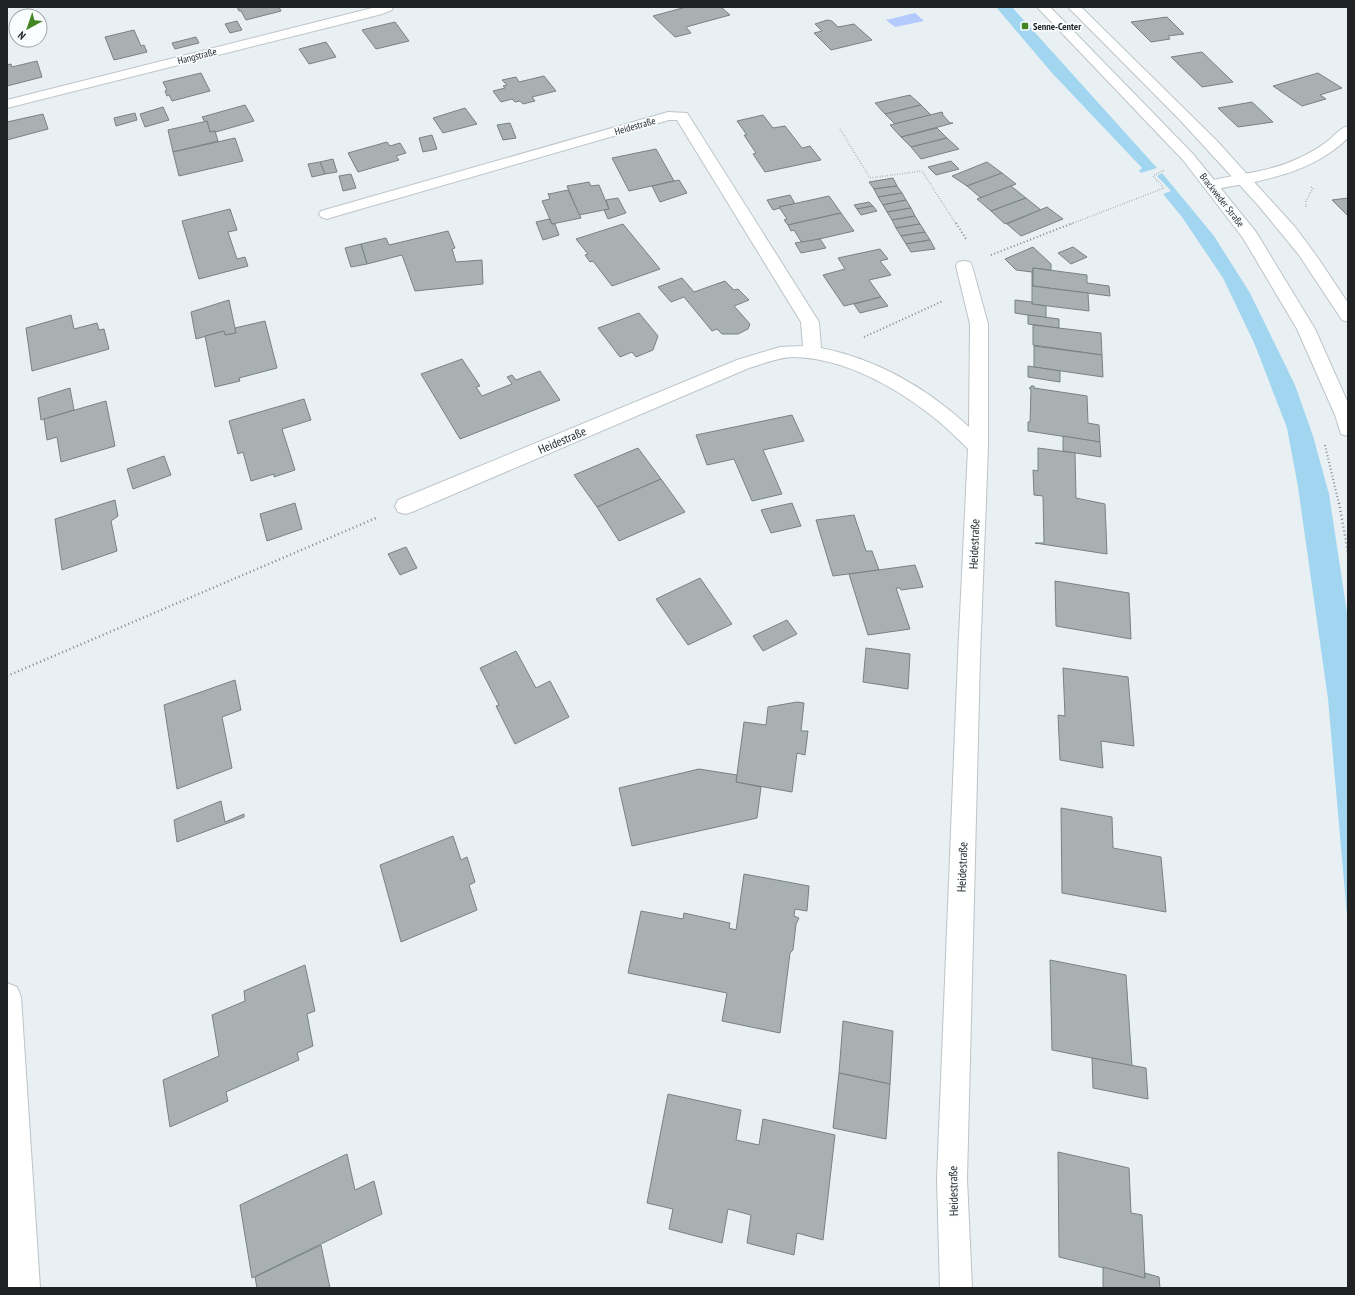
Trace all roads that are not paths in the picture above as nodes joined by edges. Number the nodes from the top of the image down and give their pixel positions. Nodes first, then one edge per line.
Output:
1 (388, 7) edge
2 (1043, 7) edge
3 (1074, 7) edge
4 (7, 104) edge
5 (1348, 130) edge
6 (1245, 180) junction
7 (1210, 185) junction
8 (327, 214) dead end
9 (971, 270) road end
10 (1348, 316) edge
11 (812, 352) junction
12 (1348, 428) edge
13 (978, 447) junction
14 (404, 506) road end
15 (7, 996) edge
16 (24, 1288) edge
17 (956, 1288) edge

1 - 4 street, Hangstraße
2 - 7 street, Brackweder Straße
3 - 6 street
5 - 6 street
6 - 7 street
6 - 10 street
7 - 12 street, Brackweder Straße
8 - 11 street, Heidestraße
9 - 13 street, Heidestraße
11 - 13 street, Heidestraße
11 - 14 street, Heidestraße
13 - 17 street, Heidestraße
15 - 16 street

